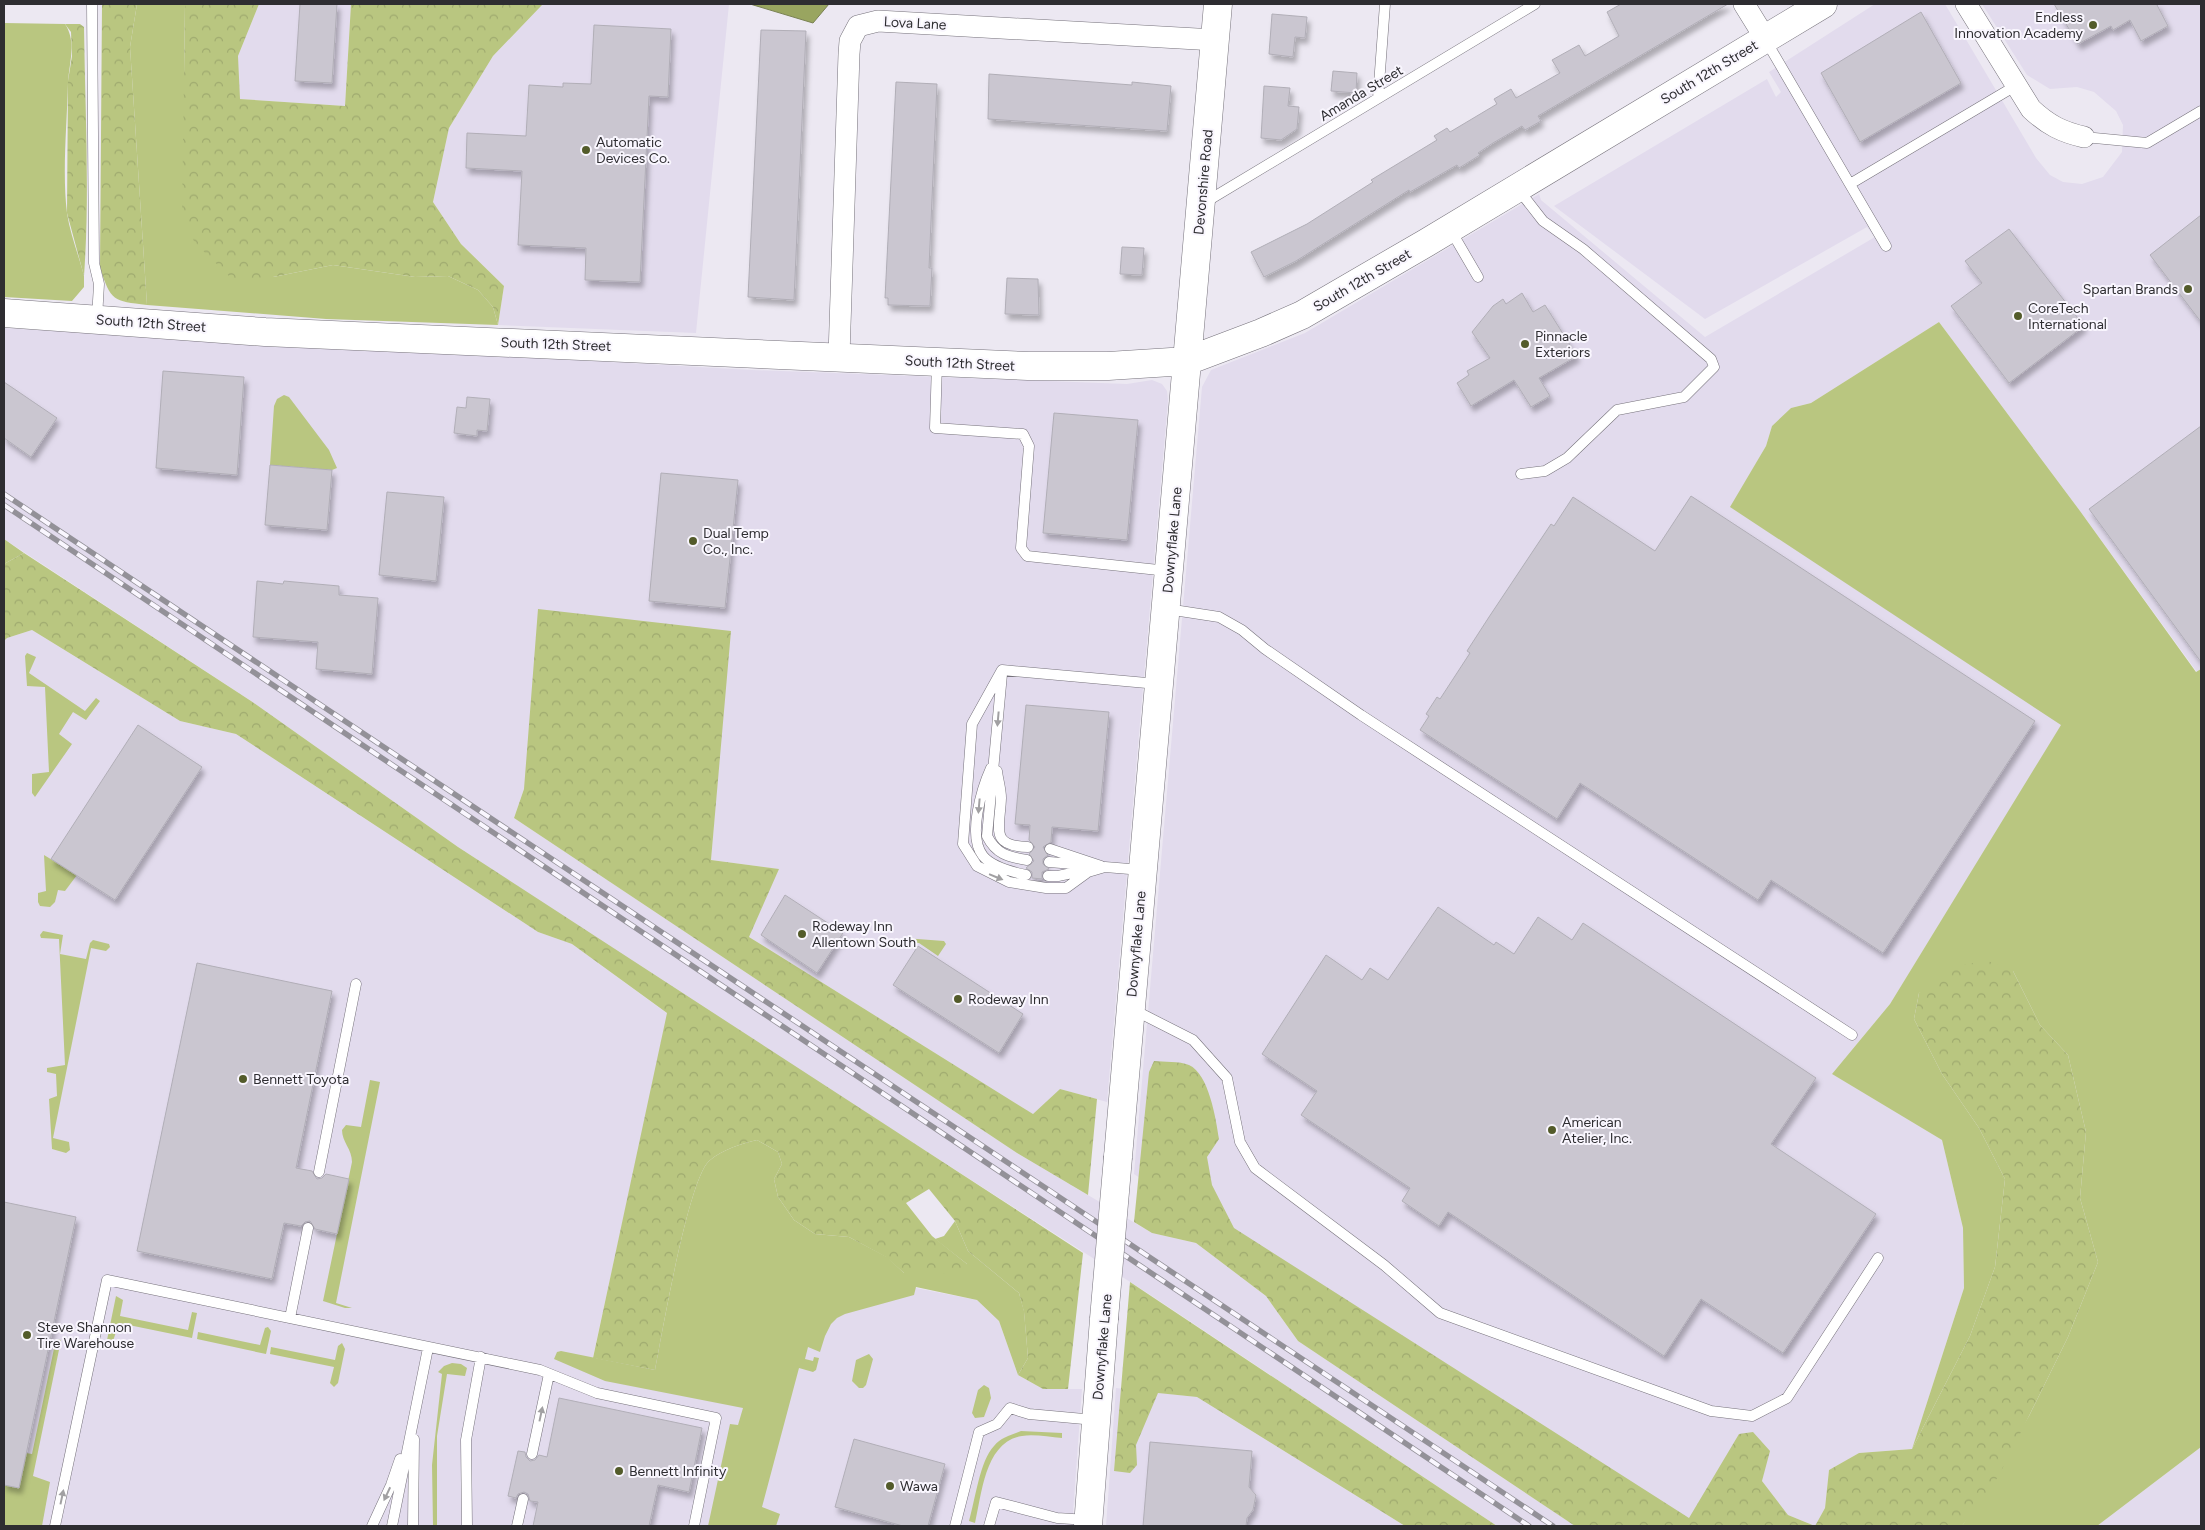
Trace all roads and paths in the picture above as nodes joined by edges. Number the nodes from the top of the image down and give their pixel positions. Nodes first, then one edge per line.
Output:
1 (92, 4) edge
2 (1218, 4) edge
3 (1385, 4) edge
4 (1535, 4) edge
5 (1744, 4) edge
6 (1823, 4) edge
7 (1966, 4) edge
8 (1765, 38) junction
9 (1215, 40) junction
10 (2017, 86) junction
11 (1378, 98) junction
12 (2201, 111) edge
13 (2084, 137) joint
14 (1850, 184) junction
15 (1518, 188) junction
16 (1201, 205) junction
17 (1450, 228) junction
18 (1886, 246) dead end
19 (1478, 277) dead end
20 (4, 313) edge
21 (98, 319) junction
22 (838, 356) junction
23 (1187, 361) junction
24 (937, 362) junction
25 (1521, 474) dead end
26 (1169, 571) junction
27 (1166, 609) junction
28 (1002, 670) junction
29 (1159, 684) junction
30 (994, 760) junction
31 (1028, 847) dead end
32 (1050, 849) dead end
33 (1027, 860) dead end
34 (1049, 862) dead end
35 (1105, 867) junction
36 (1143, 870) junction
37 (1026, 875) dead end
38 (1048, 876) dead end
39 (356, 984) dead end
40 (1131, 1009) junction
41 (1852, 1035) dead end
42 (319, 1172) dead end
43 (308, 1228) dead end
44 (1878, 1258) dead end
45 (290, 1318) junction
46 (428, 1348) junction
47 (481, 1357) junction
48 (549, 1374) junction
49 (414, 1415) junction
50 (1096, 1420) junction
51 (532, 1454) dead end
52 (523, 1499) dead end
53 (1088, 1523) edge
54 (56, 1526) edge
55 (372, 1526) edge
56 (392, 1526) edge
57 (414, 1526) edge
58 (467, 1526) edge
59 (518, 1526) edge
60 (694, 1526) edge
61 (955, 1526) edge
62 (989, 1526) edge

1 - 21 lane
2 - 9 street, Devonshire Road
3 - 11 lane
4 - 11 lane, Amanda Street
5 - 8 street
6 - 8 street, South 12th Street
7 - 10 street
8 - 14 lane
8 - 15 street, South 12th Street
9 - 16 street, Devonshire Road
9 - 22 street, Lova Lane
10 - 13 street
10 - 14 lane
11 - 16 lane, Amanda Street
12 - 13 lane
14 - 18 lane
15 - 17 street, South 12th Street
15 - 25 lane
16 - 23 street, Devonshire Road
17 - 19 lane
17 - 23 street, South 12th Street
20 - 21 street, South 12th Street
21 - 22 street, South 12th Street
22 - 24 street, South 12th Street
23 - 24 street, South 12th Street
23 - 26 street, Downyflake Lane
24 - 26 lane
26 - 27 street, Downyflake Lane
27 - 29 street, Downyflake Lane
27 - 41 lane
28 - 29 lane
28 -> 30 lane
28 -> 35 lane
29 - 36 street, Downyflake Lane
30 - 31 lane
30 - 33 lane
30 -> 37 lane
32 - 35 lane
34 - 35 lane
35 - 36 lane
35 - 38 lane
36 - 40 street, Downyflake Lane
39 - 42 lane
40 - 44 lane
40 - 50 street, Downyflake Lane, bridge
43 - 45 lane
45 - 46 lane
54 -> 45 lane
46 - 47 lane
46 - 49 lane
47 - 48 lane
47 - 58 lane
51 -> 48 lane
48 - 60 lane
49 -> 55 lane
49 - 56 lane
49 - 57 lane
50 - 53 street, Downyflake Lane
50 - 61 lane
52 - 59 lane
53 - 62 lane

